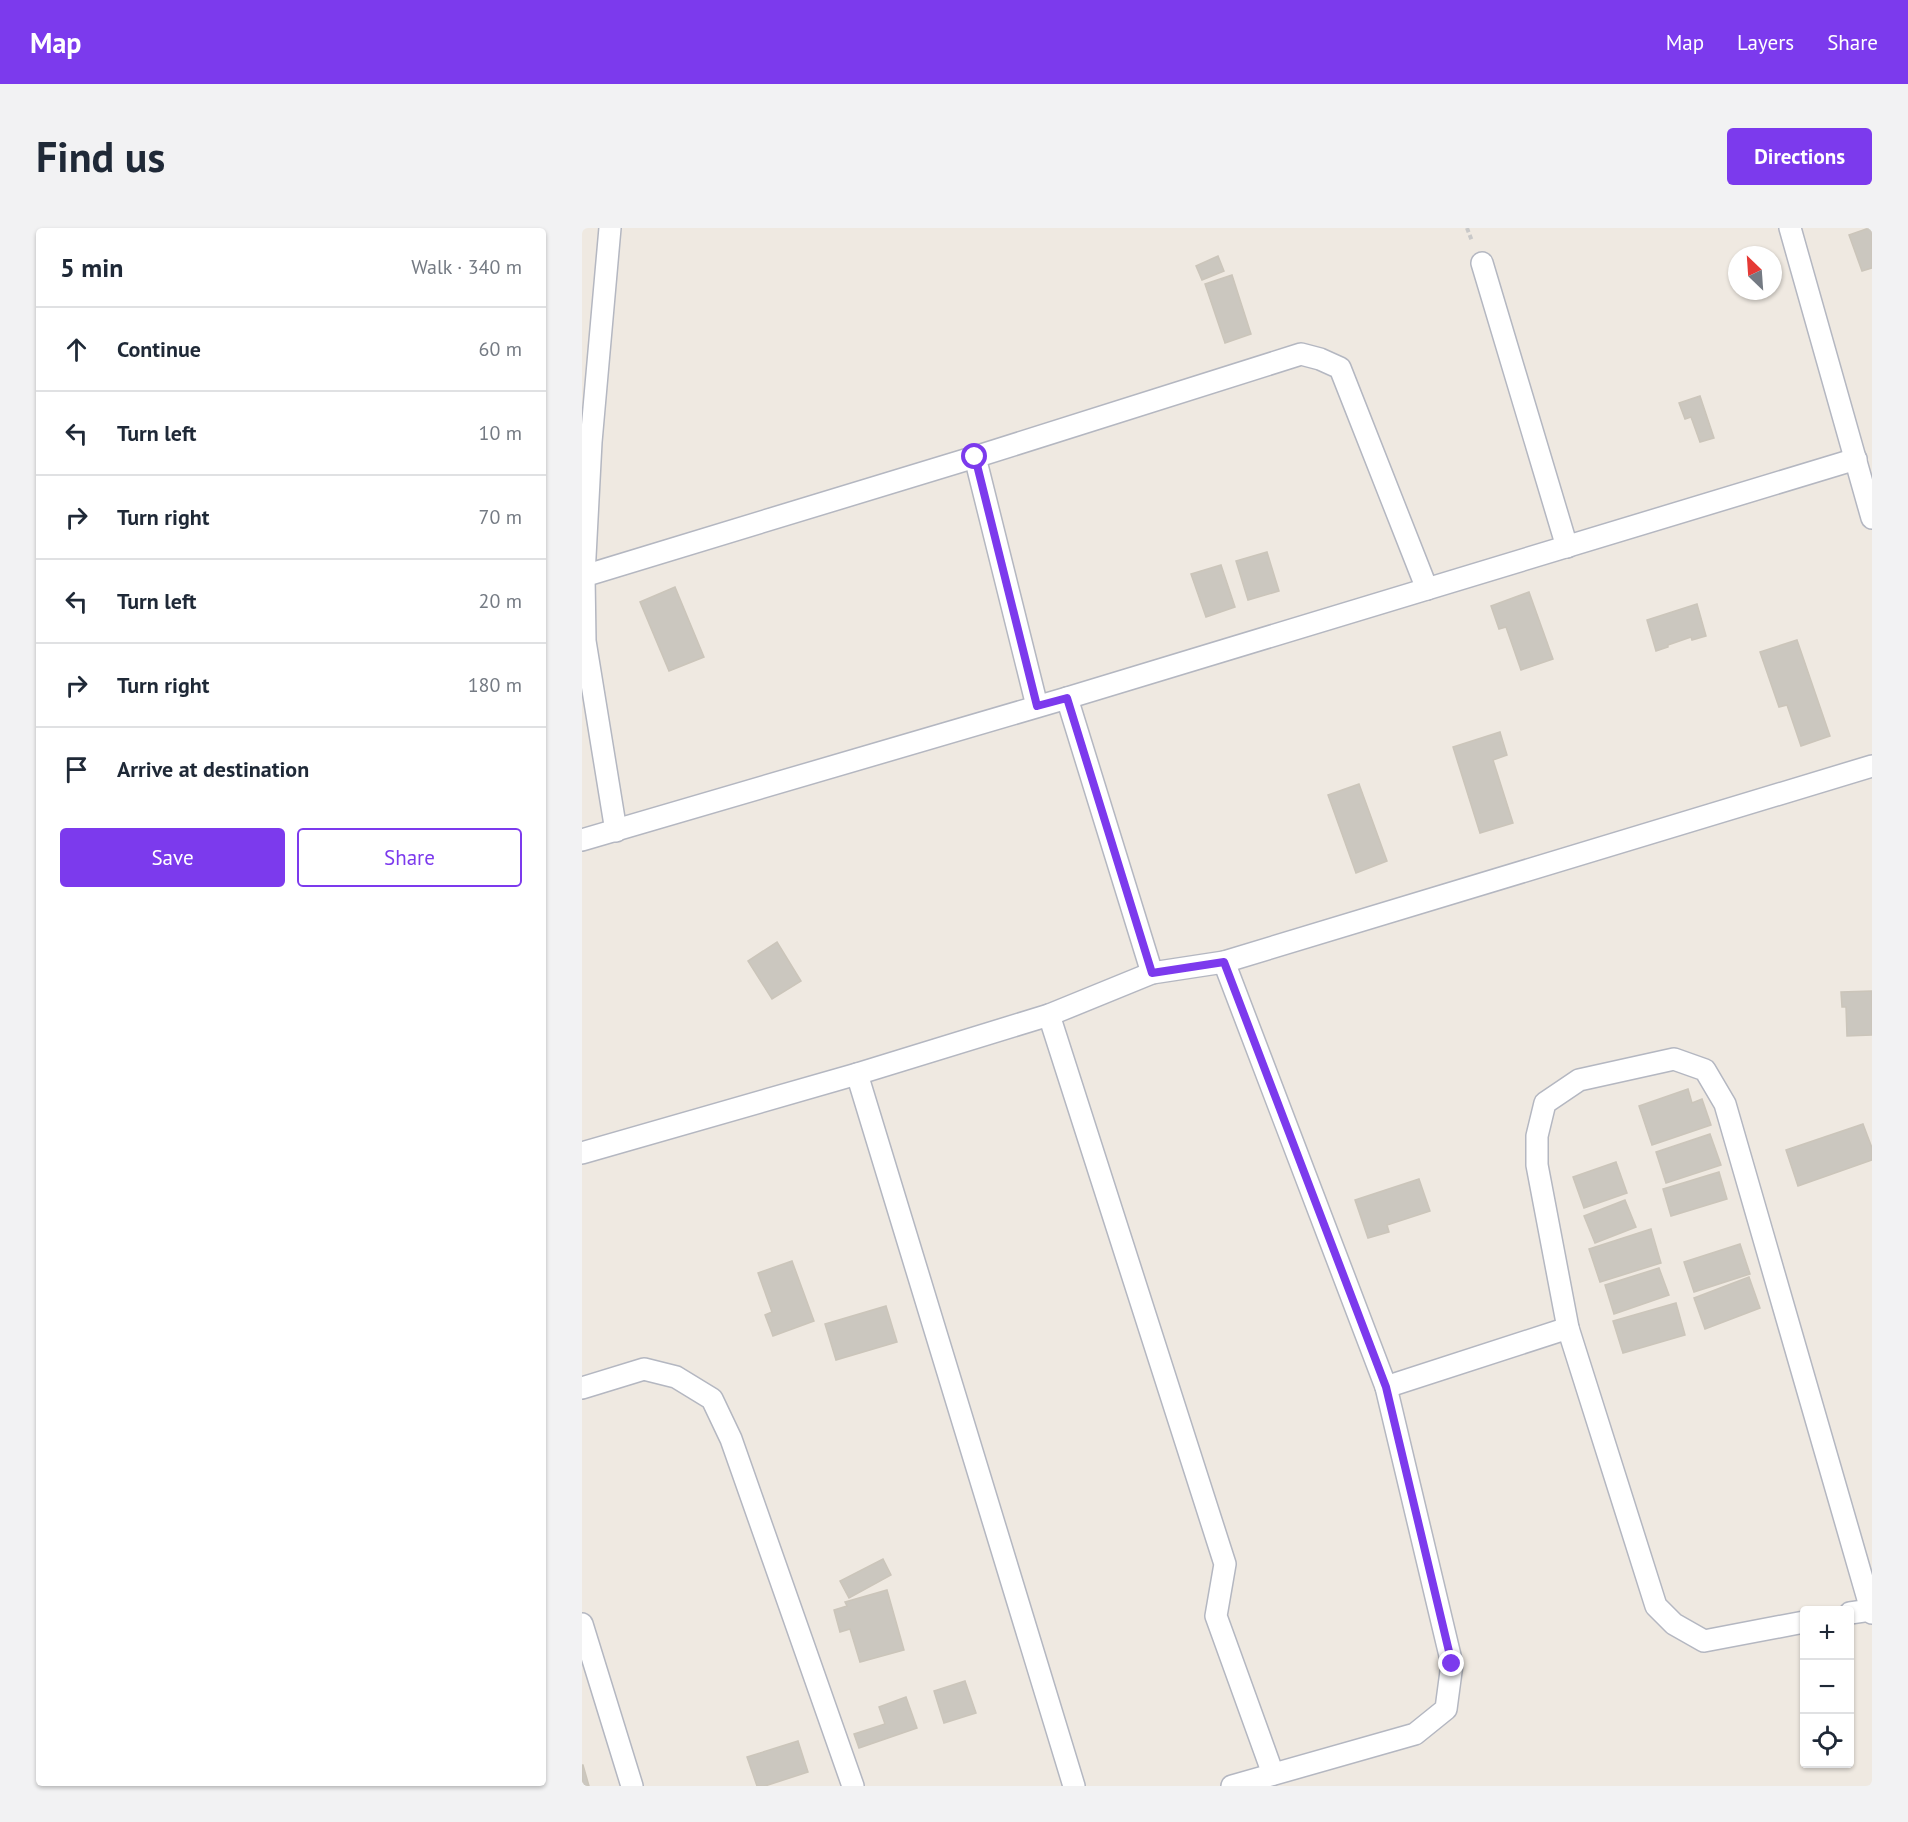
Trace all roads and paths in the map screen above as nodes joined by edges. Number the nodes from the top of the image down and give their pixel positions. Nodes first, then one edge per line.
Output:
1 (610, 228) edge
2 (1790, 228) edge
3 (1482, 263) dead end
4 (586, 441) edge
5 (975, 457) junction
6 (1856, 459) junction
7 (1872, 518) edge
8 (1567, 547) junction
9 (584, 576) junction
10 (1427, 590) junction
11 (1067, 698) junction
12 (1037, 706) junction
13 (1872, 766) edge
14 (616, 831) junction
15 (582, 840) edge
16 (1224, 962) junction
17 (1152, 973) junction
18 (1049, 1015) junction
19 (857, 1074) junction
20 (582, 1153) edge
21 (1568, 1328) junction
22 (1386, 1387) junction
23 (582, 1388) edge
24 (1871, 1611) edge
25 (1854, 1613) edge
26 (1800, 1623) edge
27 (582, 1624) edge
28 (1273, 1774) junction
29 (632, 1786) edge
30 (853, 1786) edge
31 (1074, 1786) edge
32 (1232, 1786) edge

1 - 4 street
2 - 6 street
3 - 8 street
4 - 9 street
5 - 9 street
5 - 10 street
5 - 12 street
6 - 7 street
6 - 8 street
8 - 10 street
9 - 14 street
10 - 11 street
11 - 12 street
11 - 17 street
12 - 14 street
13 - 16 street
14 - 15 street
16 - 17 street
16 - 22 street
17 - 18 street
18 - 19 street
18 - 28 street
19 - 20 street
19 - 31 street
21 - 22 street
21 - 24 street
21 - 26 street
22 - 28 street
23 - 30 street
24 - 25 street
27 - 29 street
28 - 32 street

